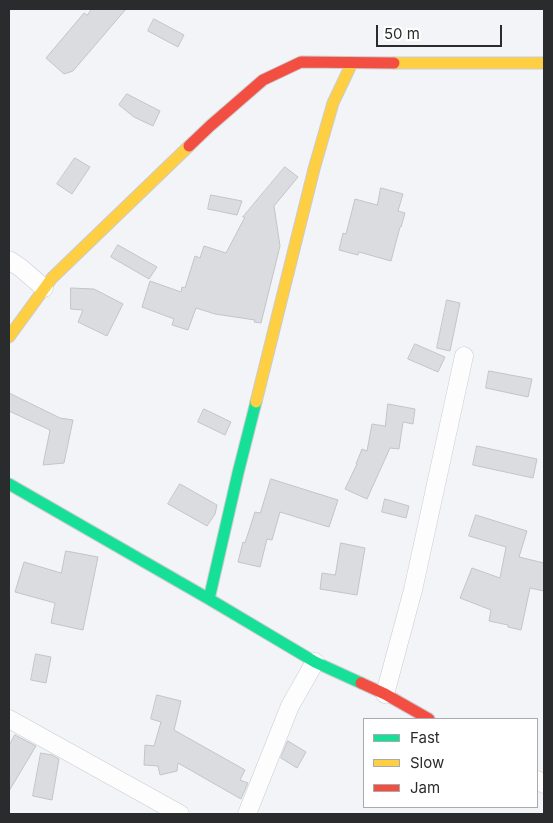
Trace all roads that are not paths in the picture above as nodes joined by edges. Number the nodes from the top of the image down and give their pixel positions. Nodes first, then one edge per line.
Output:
1 (352, 63) junction
2 (544, 63) edge
3 (9, 260) edge
4 (44, 288) junction
5 (9, 337) edge
6 (464, 356) dead end
7 (9, 484) edge
8 (209, 599) junction
9 (315, 662) junction
10 (385, 694) junction
11 (428, 718) edge
12 (9, 719) edge
13 (180, 814) edge
14 (247, 814) edge

1 - 2 street
1 - 4 street
1 - 8 street
3 - 4 street
4 - 5 street
6 - 10 street
7 - 8 street
8 - 9 street
9 - 10 street
9 - 14 street
10 - 11 street
12 - 13 street

